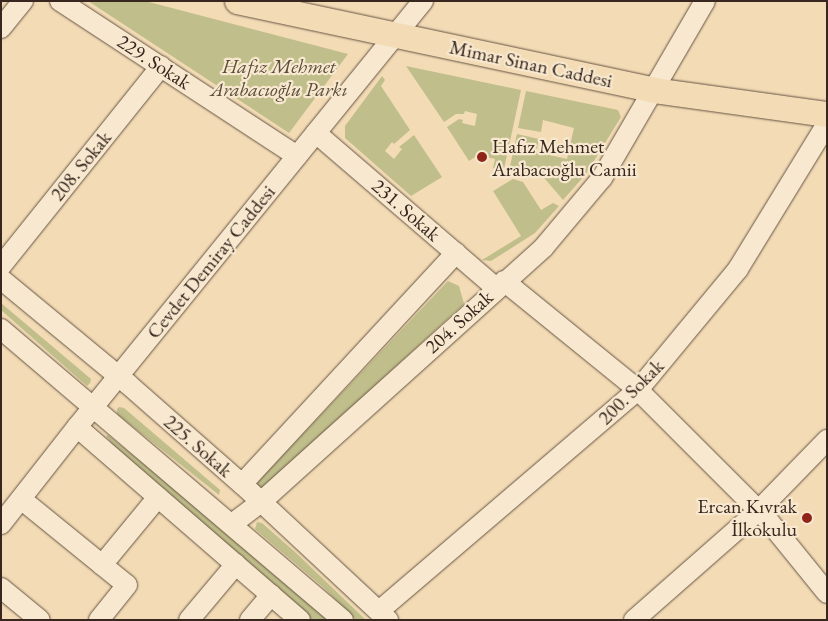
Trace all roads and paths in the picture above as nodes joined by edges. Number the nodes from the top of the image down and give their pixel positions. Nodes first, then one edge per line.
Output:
1 (23, 1) edge
2 (60, 1) edge
3 (237, 1) edge
4 (423, 1) edge
5 (705, 1) edge
6 (1, 28) edge
7 (396, 36) junction
8 (160, 66) junction
9 (654, 90) junction
10 (827, 114) edge
11 (827, 124) edge
12 (316, 133) junction
13 (297, 156) junction
14 (456, 253) junction
15 (1, 266) edge
16 (1, 279) edge
17 (500, 284) junction
18 (1, 329) edge
19 (118, 376) junction
20 (638, 390) junction
21 (93, 408) junction
22 (77, 427) junction
23 (827, 440) edge
24 (242, 484) junction
25 (158, 497) junction
26 (21, 499) junction
27 (261, 502) junction
28 (759, 510) junction
29 (1, 524) edge
30 (232, 524) junction
31 (236, 564) junction
32 (102, 565) junction
33 (1, 588) edge
34 (827, 593) edge
35 (271, 594) junction
36 (383, 615) edge
37 (40, 620) edge
38 (98, 620) edge
39 (189, 620) edge
40 (250, 620) edge
41 (300, 620) edge
42 (343, 620) edge
43 (634, 620) edge

1 - 6 street
2 - 8 street, 229. Sokak
3 - 7 main road, Mimar Sinan Caddesi
4 - 7 street, Cevdet Demiray Caddesi
5 - 9 street, 204. Sokak
7 - 9 main road, Mimar Sinan Caddesi
7 - 12 street, Cevdet Demiray Caddesi
8 - 13 street, 229. Sokak
8 - 15 street, 208. Sokak
9 - 10 main road, Mimar Sinan Caddesi
9 - 17 street, 204. Sokak
11 - 20 street, 200. Sokak
12 - 13 street, Cevdet Demiray Caddesi
12 - 14 street, 231. Sokak
13 - 19 street, Cevdet Demiray Caddesi
14 - 17 street, 231. Sokak
14 - 24 street
16 - 19 street, 225. Sokak
17 - 20 street, 231. Sokak
17 - 27 street, 204. Sokak
18 - 21 street, 225. Sokak
19 - 21 street, Cevdet Demiray Caddesi
19 - 24 street, 225. Sokak
20 - 28 street, 231. Sokak
20 - 36 street, 200. Sokak
21 - 22 street, Cevdet Demiray Caddesi
21 - 30 street, 225. Sokak
22 - 25 street
22 - 26 street, Cevdet Demiray Caddesi
23 - 28 street
24 - 27 street, 225. Sokak
25 - 31 street
25 - 32 street
26 - 29 street, Cevdet Demiray Caddesi
26 - 32 street
27 - 30 street, 204. Sokak
27 - 36 street, 225. Sokak
28 - 34 street, 231. Sokak
28 - 43 street
30 - 42 street, 225. Sokak
31 - 35 street
31 - 39 street
32 - 38 street
33 - 37 street
35 - 40 street
35 - 41 street

